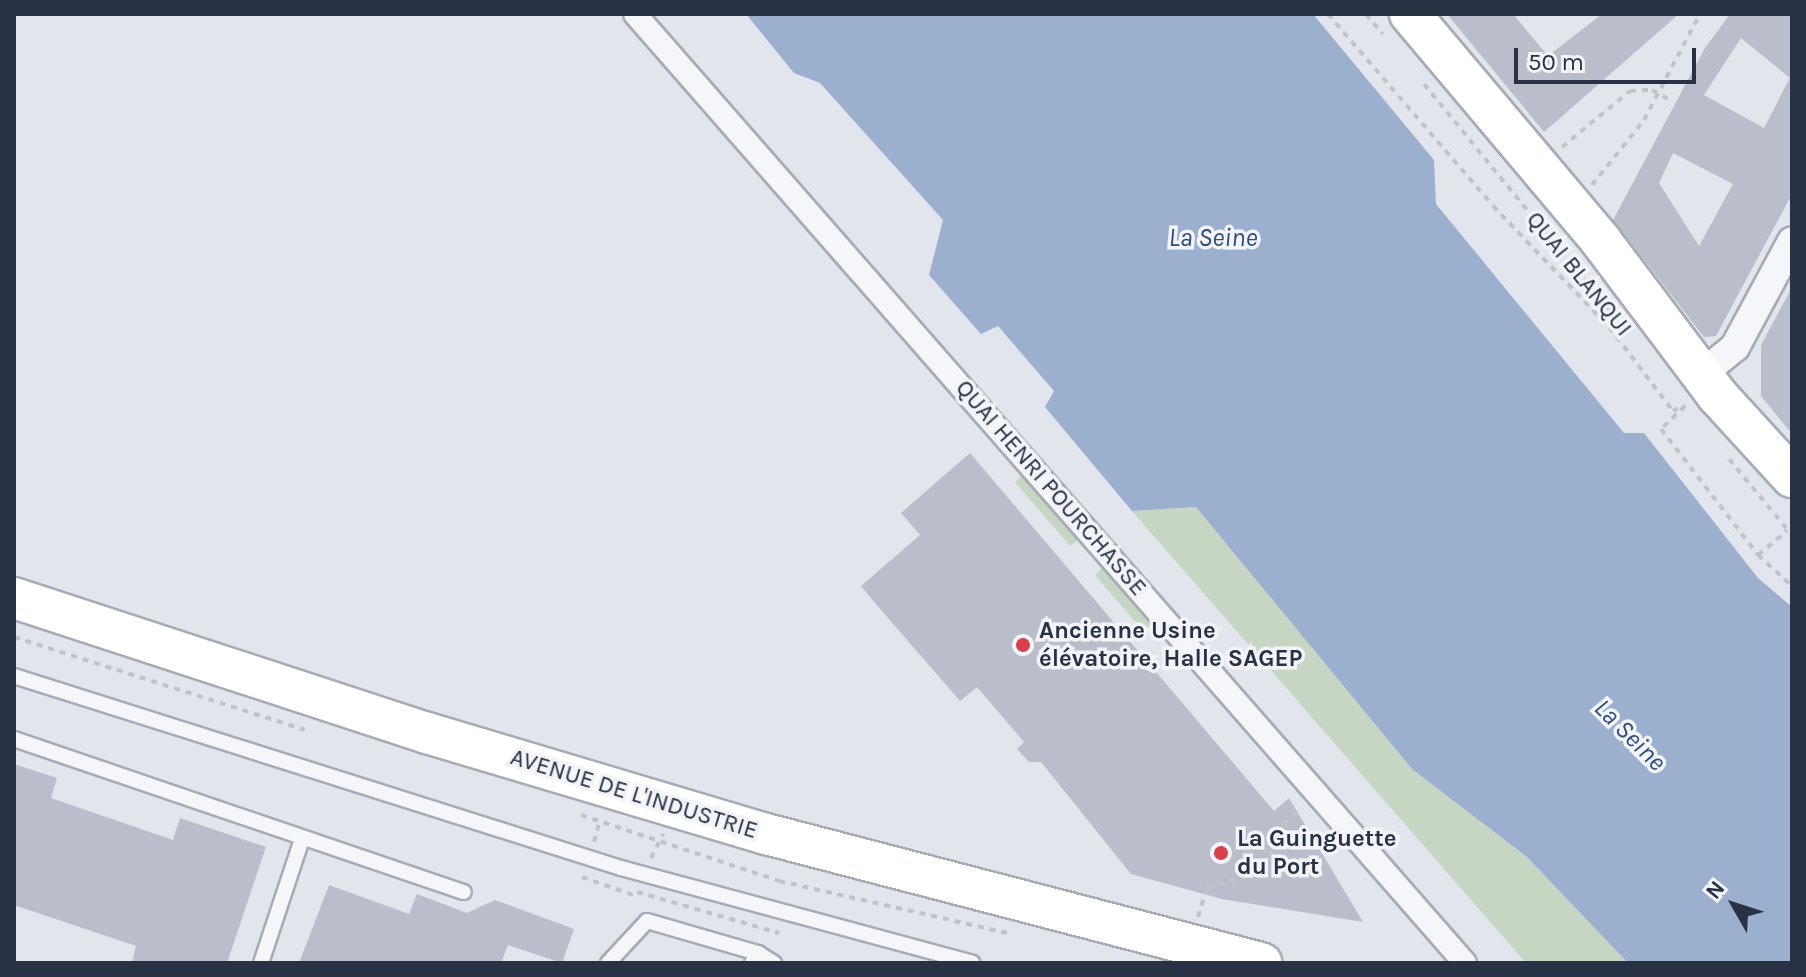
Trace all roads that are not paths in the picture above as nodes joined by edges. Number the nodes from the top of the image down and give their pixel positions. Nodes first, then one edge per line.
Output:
1 (635, 14) edge
2 (1396, 22) edge
3 (1790, 248) edge
4 (1695, 396) junction
5 (1792, 477) edge
6 (1790, 522) edge
7 (14, 598) edge
8 (14, 676) edge
9 (14, 739) edge
10 (302, 839) junction
11 (464, 892) dead end
12 (755, 958) edge
13 (261, 963) edge
14 (608, 963) edge
15 (774, 963) edge
16 (972, 963) edge
17 (1261, 963) edge
18 (1465, 963) edge

1 - 18 street, QUAI HENRI POURCHASSE
2 - 4 main road, QUAI BLANQUI
3 - 4 street
4 - 5 main road, QUAI BLANQUI
4 - 6 main road, QUAI BLANQUI
7 - 17 main road, AVENUE DE L'INDUSTRIE
8 - 16 lane
9 - 10 lane
10 - 11 lane
10 - 13 lane
12 - 14 lane
12 - 15 lane

